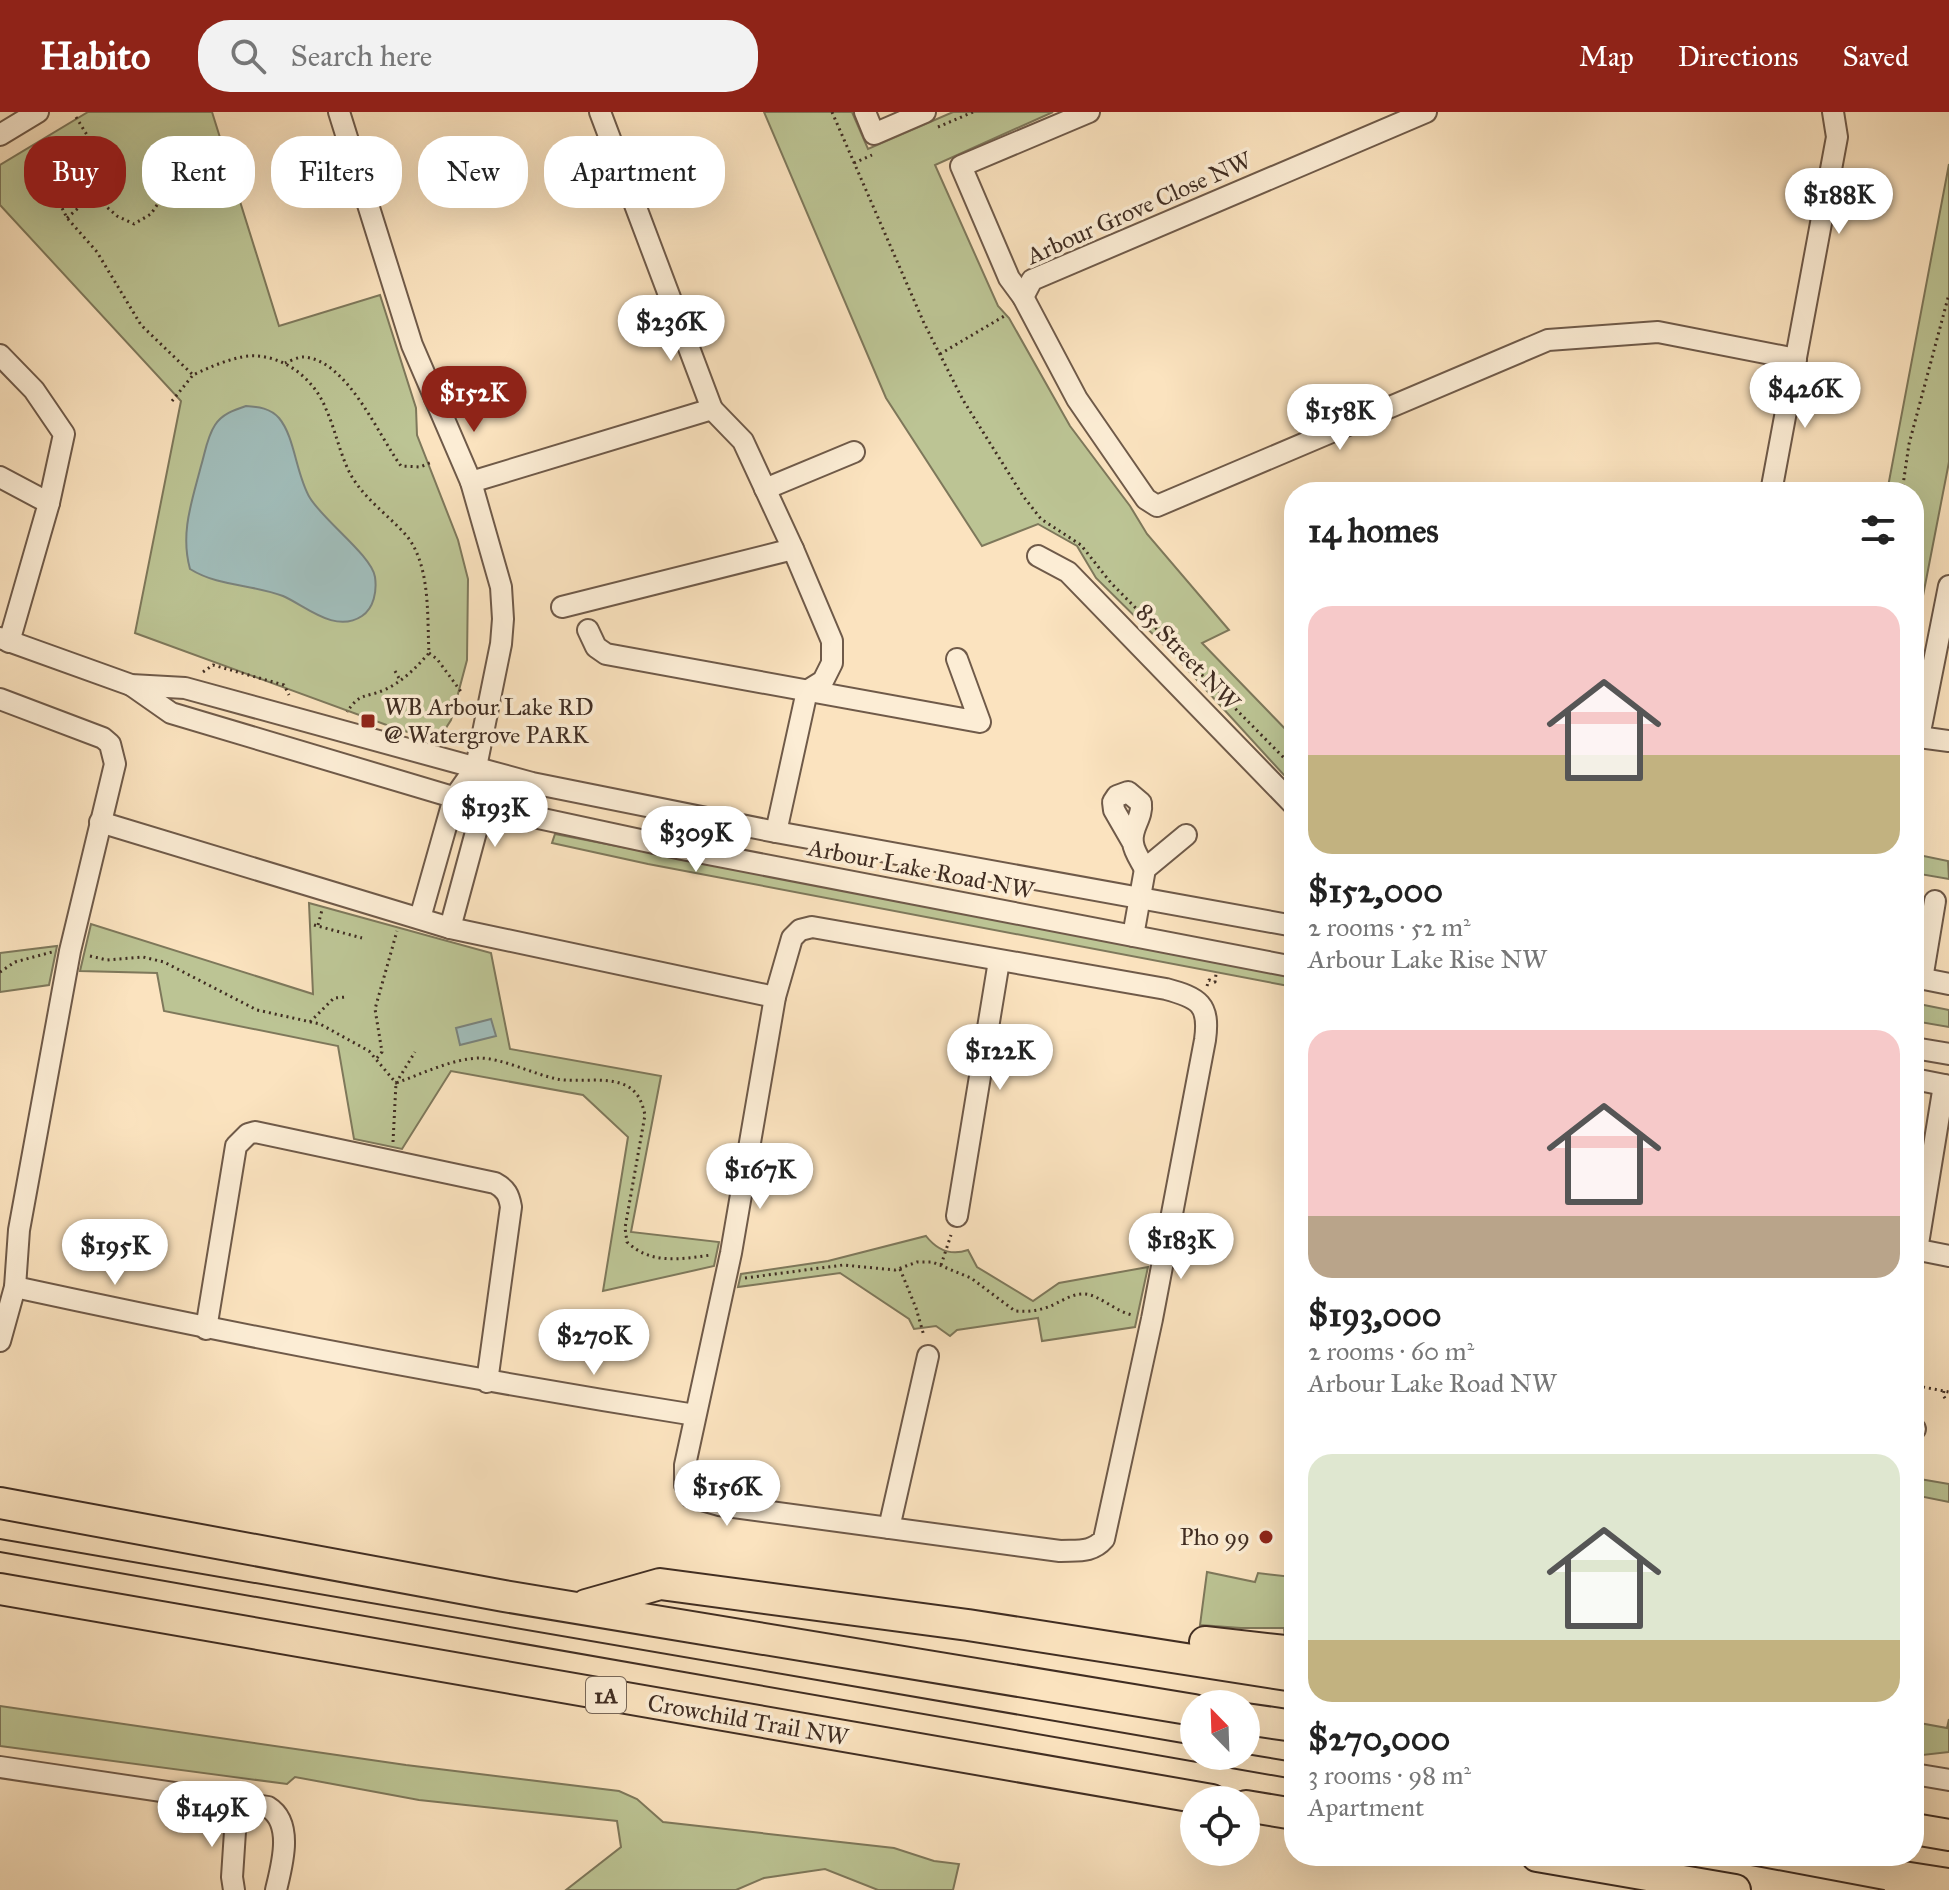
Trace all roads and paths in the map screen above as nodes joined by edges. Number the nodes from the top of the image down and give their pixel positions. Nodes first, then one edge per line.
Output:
1 (38, 112) edge
2 (339, 112) edge
3 (600, 112) edge
4 (832, 112) edge
5 (865, 112) edge
6 (925, 112) edge
7 (1089, 112) edge
8 (1426, 112) edge
9 (1833, 112) edge
10 (76, 117) dead end
11 (0, 135) edge
12 (78, 208) edge
13 (108, 208) edge
14 (155, 208) edge
15 (67, 218) junction
16 (1949, 294) edge
17 (1023, 297) junction
18 (1006, 315) dead end
19 (940, 354) junction
20 (0, 355) edge
21 (1796, 359) junction
22 (285, 363) junction
23 (215, 365) junction
24 (218, 373) dead end
25 (193, 375) junction
26 (172, 401) dead end
27 (712, 409) junction
28 (854, 452) dead end
29 (432, 462) dead end
30 (0, 477) edge
31 (471, 482) junction
32 (1773, 482) edge
33 (1903, 482) edge
34 (765, 489) junction
35 (49, 503) junction
36 (793, 549) junction
37 (1038, 556) dead end
38 (1949, 586) edge
39 (562, 607) dead end
40 (588, 630) dead end
41 (5, 640) edge
42 (429, 653) junction
43 (957, 659) dead end
44 (395, 671) dead end
45 (193, 678) dead end
46 (400, 680) junction
47 (131, 685) junction
48 (807, 691) junction
49 (462, 693) dead end
50 (0, 699) edge
51 (294, 705) dead end
52 (1924, 712) edge
53 (343, 718) dead end
54 (1924, 738) edge
55 (1949, 741) edge
56 (1284, 758) edge
57 (476, 767) junction
58 (1113, 790) dead end
59 (1284, 795) edge
60 (454, 798) junction
61 (483, 806) junction
62 (100, 822) junction
63 (776, 832) junction
64 (1186, 835) dead end
65 (1145, 869) junction
66 (1140, 900) junction
67 (1935, 901) dead end
68 (400, 913) junction
69 (420, 918) junction
70 (366, 921) junction
71 (1284, 924) edge
72 (314, 925) dead end
73 (450, 928) junction
74 (1133, 936) junction
75 (70, 951) junction
76 (1924, 951) edge
77 (999, 961) junction
78 (1284, 965) edge
79 (0, 972) edge
80 (1924, 979) edge
81 (1949, 984) edge
82 (346, 997) dead end
83 (775, 997) junction
84 (310, 1022) junction
85 (1924, 1050) edge
86 (415, 1052) dead end
87 (1949, 1054) edge
88 (377, 1058) junction
89 (1924, 1081) edge
90 (396, 1083) junction
91 (1947, 1085) edge
92 (393, 1162) junction
93 (1924, 1195) edge
94 (957, 1216) joint
95 (1924, 1252) edge
96 (731, 1253) junction
97 (1949, 1256) edge
98 (941, 1265) junction
99 (900, 1269) junction
100 (725, 1281) junction
101 (15, 1287) junction
102 (1152, 1319) junction
103 (206, 1329) junction
104 (0, 1341) edge
105 (928, 1356) joint
106 (487, 1382) junction
107 (1924, 1387) edge
108 (1946, 1391) edge
109 (1946, 1400) dead end
110 (695, 1415) junction
111 (0, 1503) edge
112 (889, 1528) junction
113 (0, 1589) edge
114 (578, 1608) junction
115 (968, 1625) junction
116 (1284, 1651) edge
117 (1284, 1674) edge
118 (1180, 1708) edge
119 (1260, 1721) edge
120 (1284, 1725) edge
121 (0, 1767) edge
122 (1924, 1776) edge
123 (1949, 1780) edge
124 (1180, 1794) edge
125 (237, 1801) junction
126 (1260, 1808) edge
127 (1284, 1812) edge
128 (1924, 1831) edge
129 (1949, 1835) edge
130 (1595, 1866) edge
131 (234, 1890) edge
132 (276, 1890) edge
133 (1735, 1890) edge

1 - 11 street
2 - 31 street
3 - 27 street
4 - 19 path
5 - 6 street
7 - 17 street
8 - 17 street, Arbour Grove Close NW
9 - 21 street
10 - 15 path
12 - 15 path
13 - 14 path
15 - 25 path
16 - 33 path
17 - 21 street, Arbour Grove Close NW
18 - 19 path
19 - 56 path
20 - 35 street
21 - 32 street
22 - 23 path
22 - 29 path
22 - 42 path
23 - 24 path
23 - 25 path
25 - 26 path
27 - 31 street
27 - 34 street
28 - 34 street
30 - 35 street
31 - 57 street
34 - 36 street
35 - 41 street
36 - 39 street
36 - 48 street
37 - 59 street, 85 Street NW
38 - 52 street
40 - 48 street
41 - 47 street, Arbour Lake Road NW
42 - 46 path
42 - 49 path
43 - 48 street
44 - 46 path
45 - 51 path
46 - 53 path
47 - 57 street, Arbour Lake Road NW
47 - 60 street, Arbour Lake Road NW
48 - 63 street
50 - 62 street
54 - 55 street
57 - 60 street
57 - 61 street
57 - 63 street, Arbour Lake Road NW
58 - 65 street
60 - 61 street, Arbour Lake Road NW
60 - 69 street
61 - 73 street
61 - 74 street, Arbour Lake Road NW
62 - 70 street
62 - 75 street
63 - 66 street, Arbour Lake Road NW
64 - 65 street
65 - 66 street
66 - 71 street, Arbour Lake Road NW
66 - 74 street
67 - 76 street
68 - 69 street
68 - 70 street
68 - 88 path
69 - 73 street
70 - 72 path
73 - 83 street
74 - 78 street, Arbour Lake Road NW
75 - 79 path
75 - 84 path
75 - 101 street
77 - 83 street
77 - 94 street
77 - 102 street
80 - 81 street
82 - 84 path
83 - 96 street
84 - 88 path
85 - 87 street
86 - 90 path
88 - 90 path
89 - 91 street
90 - 92 path
90 - 96 path
91 - 93 street
92 - 103 street
92 - 106 street
94 - 98 path
95 - 97 street
96 - 100 street
98 - 99 path
98 - 102 path
99 - 100 path
99 - 105 path
100 - 110 street
101 - 103 street
101 - 104 street
102 - 112 street
103 - 106 street
105 - 112 street
106 - 110 street
107 - 108 path
108 - 109 path
110 - 112 street
111 - 114 highway
113 - 124 highway, Crowchild Trail NW / 1A
114 - 115 highway
114 - 118 highway
115 - 116 highway
115 - 117 highway
119 - 120 highway
121 - 125 street
122 - 123 street
125 - 131 street
125 - 132 street
126 - 127 highway
128 - 129 highway
130 - 133 highway

